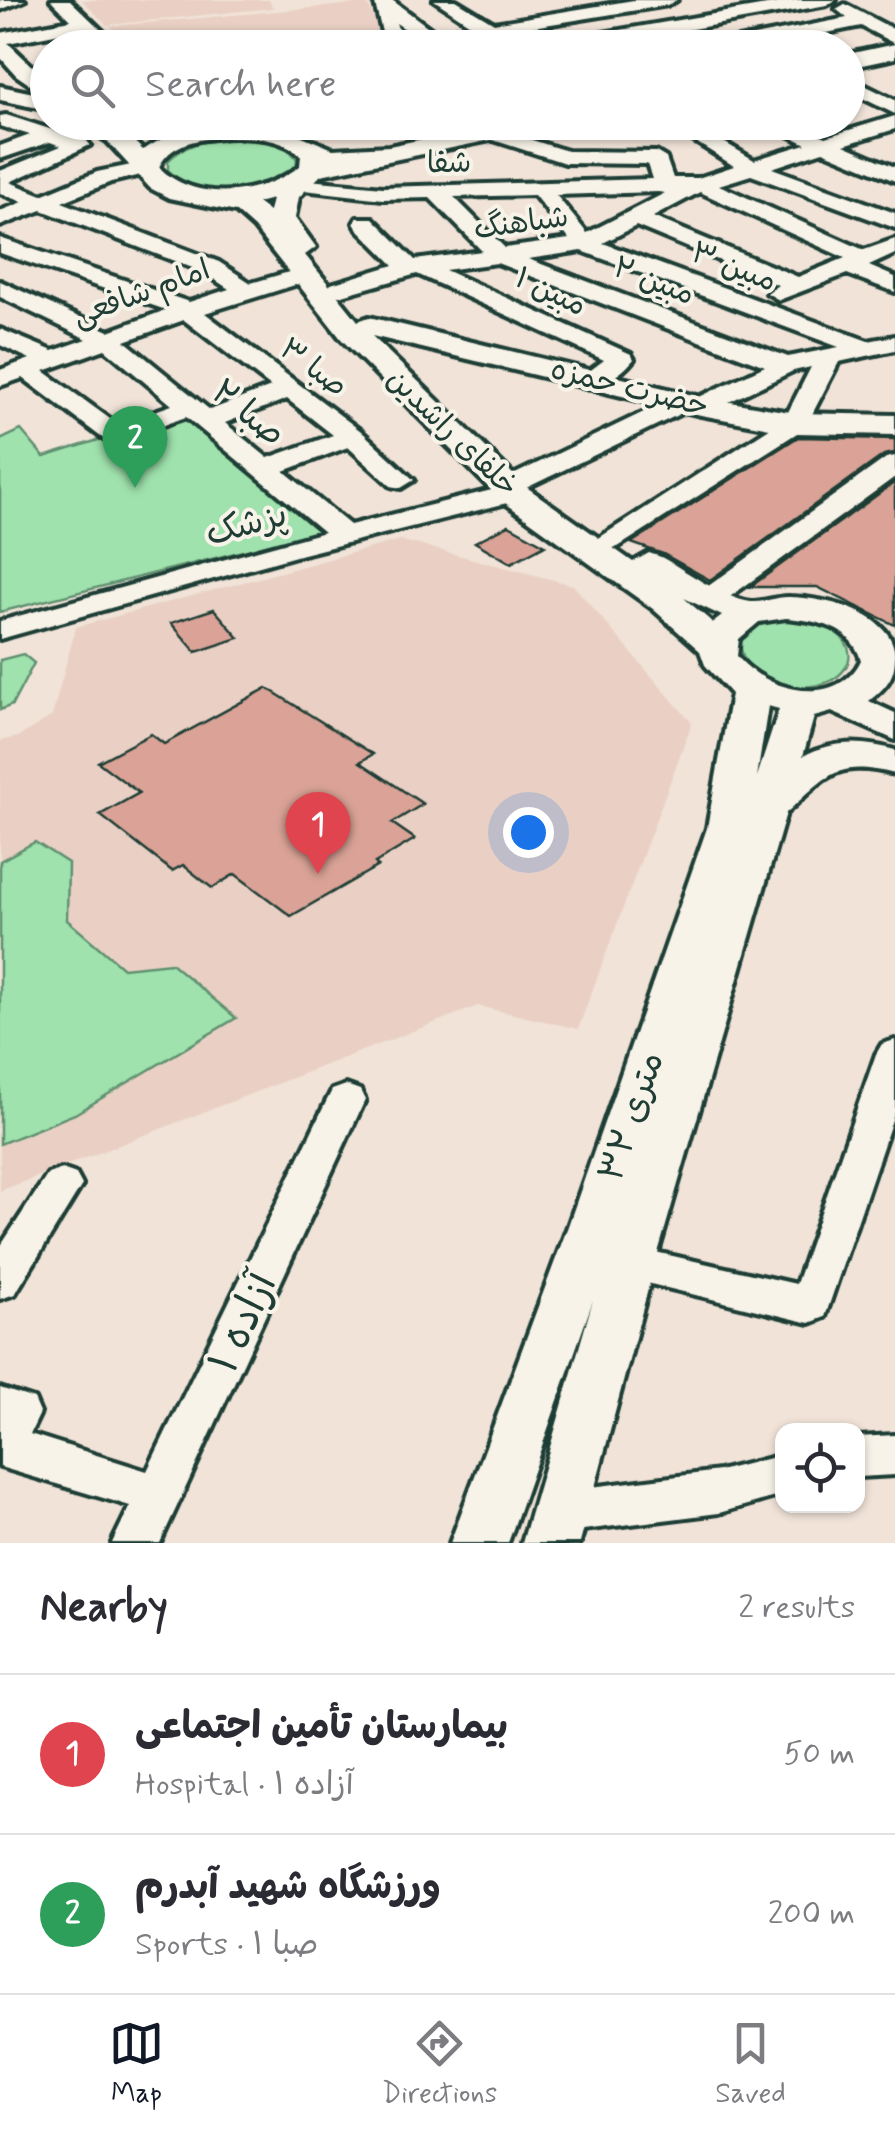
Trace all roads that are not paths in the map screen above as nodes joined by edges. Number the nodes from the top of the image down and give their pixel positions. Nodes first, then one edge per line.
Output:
1 (16, 0) edge
2 (60, 0) edge
3 (444, 0) edge
4 (537, 0) edge
5 (668, 0) edge
6 (720, 0) edge
7 (867, 0) edge
8 (832, 2) edge
9 (385, 4) edge
10 (0, 5) edge
11 (739, 16) junction
12 (562, 19) junction
13 (862, 20) junction
14 (85, 22) junction
15 (493, 27) junction
16 (51, 30) edge
17 (93, 30) edge
18 (388, 30) edge
19 (421, 30) edge
20 (483, 30) edge
21 (497, 30) edge
22 (579, 30) edge
23 (670, 30) edge
24 (766, 30) edge
25 (813, 30) edge
26 (30, 35) edge
27 (895, 38) edge
28 (0, 42) edge
29 (895, 51) edge
30 (865, 57) edge
31 (30, 70) edge
32 (23, 71) junction
33 (30, 77) edge
34 (895, 88) edge
35 (1, 91) edge
36 (30, 92) edge
37 (865, 94) edge
38 (30, 98) edge
39 (865, 101) edge
40 (3, 121) edge
41 (892, 122) edge
42 (30, 123) edge
43 (865, 131) edge
44 (30, 135) edge
45 (73, 140) edge
46 (120, 140) edge
47 (172, 140) edge
48 (289, 140) edge
49 (455, 140) edge
50 (511, 140) edge
51 (635, 140) edge
52 (707, 140) edge
53 (811, 140) edge
54 (836, 140) edge
55 (821, 145) junction
56 (0, 152) edge
57 (564, 158) junction
58 (305, 166) junction
59 (750, 167) junction
60 (146, 168) junction
61 (895, 175) edge
62 (0, 178) edge
63 (700, 184) junction
64 (0, 186) edge
65 (665, 187) junction
66 (540, 190) junction
67 (437, 193) junction
68 (213, 197) junction
69 (41, 202) junction
70 (636, 218) junction
71 (0, 219) edge
72 (895, 222) edge
73 (365, 223) dead end
74 (584, 244) junction
75 (0, 245) edge
76 (895, 246) edge
77 (500, 256) junction
78 (856, 262) junction
79 (415, 268) junction
80 (306, 274) junction
81 (798, 284) junction
82 (895, 285) edge
83 (0, 288) edge
84 (338, 289) junction
85 (246, 290) junction
86 (748, 307) junction
87 (185, 309) junction
88 (369, 326) junction
89 (0, 336) edge
90 (108, 340) junction
91 (895, 343) edge
92 (860, 347) junction
93 (830, 355) junction
94 (38, 364) junction
95 (786, 365) junction
96 (0, 378) edge
97 (592, 379) junction
98 (290, 389) junction
99 (692, 404) junction
100 (199, 414) junction
101 (796, 423) junction
102 (895, 425) edge
103 (352, 437) junction
104 (895, 464) edge
105 (264, 469) junction
106 (401, 480) dead end
107 (883, 486) edge
108 (518, 487) junction
109 (346, 536) junction
110 (608, 542) junction
111 (710, 598) junction
112 (748, 613) junction
113 (0, 630) edge
114 (887, 661) edge
115 (730, 666) junction
116 (828, 700) junction
117 (895, 728) edge
118 (895, 762) edge
119 (764, 813) junction
120 (895, 1054) edge
121 (669, 1064) junction
122 (346, 1100) dead end
123 (62, 1185) dead end
124 (628, 1263) junction
125 (0, 1282) edge
126 (0, 1407) edge
127 (1, 1446) edge
128 (895, 1455) edge
129 (865, 1457) edge
130 (775, 1476) edge
131 (159, 1495) junction
132 (555, 1527) edge
133 (136, 1543) edge
134 (479, 1543) edge

1 - 10 street
2 - 14 street
3 - 9 street
3 - 15 street
4 - 12 street
5 - 12 street
6 - 11 street
7 - 8 street
8 - 11 street
8 - 13 street
9 - 18 street
9 - 19 street
11 - 23 street
11 - 24 street
12 - 15 street
12 - 22 street
13 - 25 street
13 - 27 street
14 - 16 street
14 - 17 street
15 - 20 street
15 - 21 street
26 - 28 street
28 - 32 street
29 - 30 main road
31 - 32 street
32 - 33 street
34 - 37 street
35 - 36 main road
35 - 38 main road
39 - 41 street
40 - 42 street
41 - 43 street, شفا
44 - 56 street
45 - 62 street
46 - 60 main road
47 - 60 main road
48 - 58 main road
49 - 58 main road
50 - 57 street
51 - 57 street
52 - 59 street
53 - 55 street
54 - 55 street, شفا
55 - 59 street, شفا
55 - 61 street
57 - 65 street
58 - 67 street, شفا
58 - 68 main road
58 - 84 main road, خلفای راشدین
59 - 63 street, شفا
59 - 72 street
60 - 68 main road
60 - 69 street
63 - 65 street, شفا
63 - 70 street, شباهنگ
63 - 78 street
64 - 69 street
65 - 66 street, شفا
66 - 67 street, شفا
66 - 74 street
67 - 77 street
68 - 80 main road, خلفای راشدین
69 - 71 street
69 - 85 street
70 - 74 street, شباهنگ
70 - 81 street
73 - 79 street
74 - 77 street, شباهنگ
74 - 86 street, مبین ۳
75 - 87 street, صبا ۳
76 - 78 street
77 - 79 street, شباهنگ
77 - 95 street, مبین ۲
78 - 81 street
78 - 82 street
79 - 84 street, شباهنگ
79 - 97 street, مبین ۱
80 - 85 street, امام شافعی
80 - 108 main road, خلفای راشدین
81 - 86 street
83 - 90 street, صبا ۲
84 - 88 main road, خلفای راشدین
85 - 87 street, امام شافعی
86 - 92 street, مبین ۳
87 - 90 street, امام شافعی
87 - 98 street, صبا ۳
88 - 97 main road, حضرت حمزه
88 - 108 main road, خلفای راشدین
89 - 94 street
90 - 94 street, امام شافعی
90 - 100 street, صبا ۲
91 - 92 street, پزشک
92 - 93 street, پزشک
93 - 95 street, پزشک
93 - 101 street
94 - 96 street, امام شافعی
94 - 100 street
95 - 99 street, پزشک
97 - 99 main road, حضرت حمزه
98 - 100 street
98 - 103 street, صبا ۳
99 - 101 main road, حضرت حمزه
99 - 108 street, پزشک
100 - 105 street, صبا ۲
101 - 102 main road, حضرت حمزه
101 - 110 street
103 - 105 street
103 - 106 street, صبا ۳
104 - 107 street
105 - 109 street, صبا ۲
107 - 111 street
108 - 109 street, پزشک
108 - 110 main road, خلفای راشدین
108 - 115 main road, خلفای راشدین
109 - 113 street, پزشک
110 - 111 main road, خلفای راشدین
111 - 112 main road, خلفای راشدین
112 - 114 main road
112 - 115 main road
114 - 116 main road, ۳۲ متری
115 - 116 main road
115 - 121 main road, ۳۲ متری
116 - 117 main road
116 - 119 main road, ۳۲ متری
118 - 119 main road
119 - 121 main road, ۳۲ متری
120 - 124 street
121 - 124 main road, ۳۲ متری
121 - 134 main road, ۳۲ متری
122 - 131 street, آزاده ۱
123 - 125 street
124 - 132 main road, ۳۲ متری
126 - 127 street
127 - 131 street
128 - 129 street
130 - 132 street
131 - 133 street, آزاده ۱

